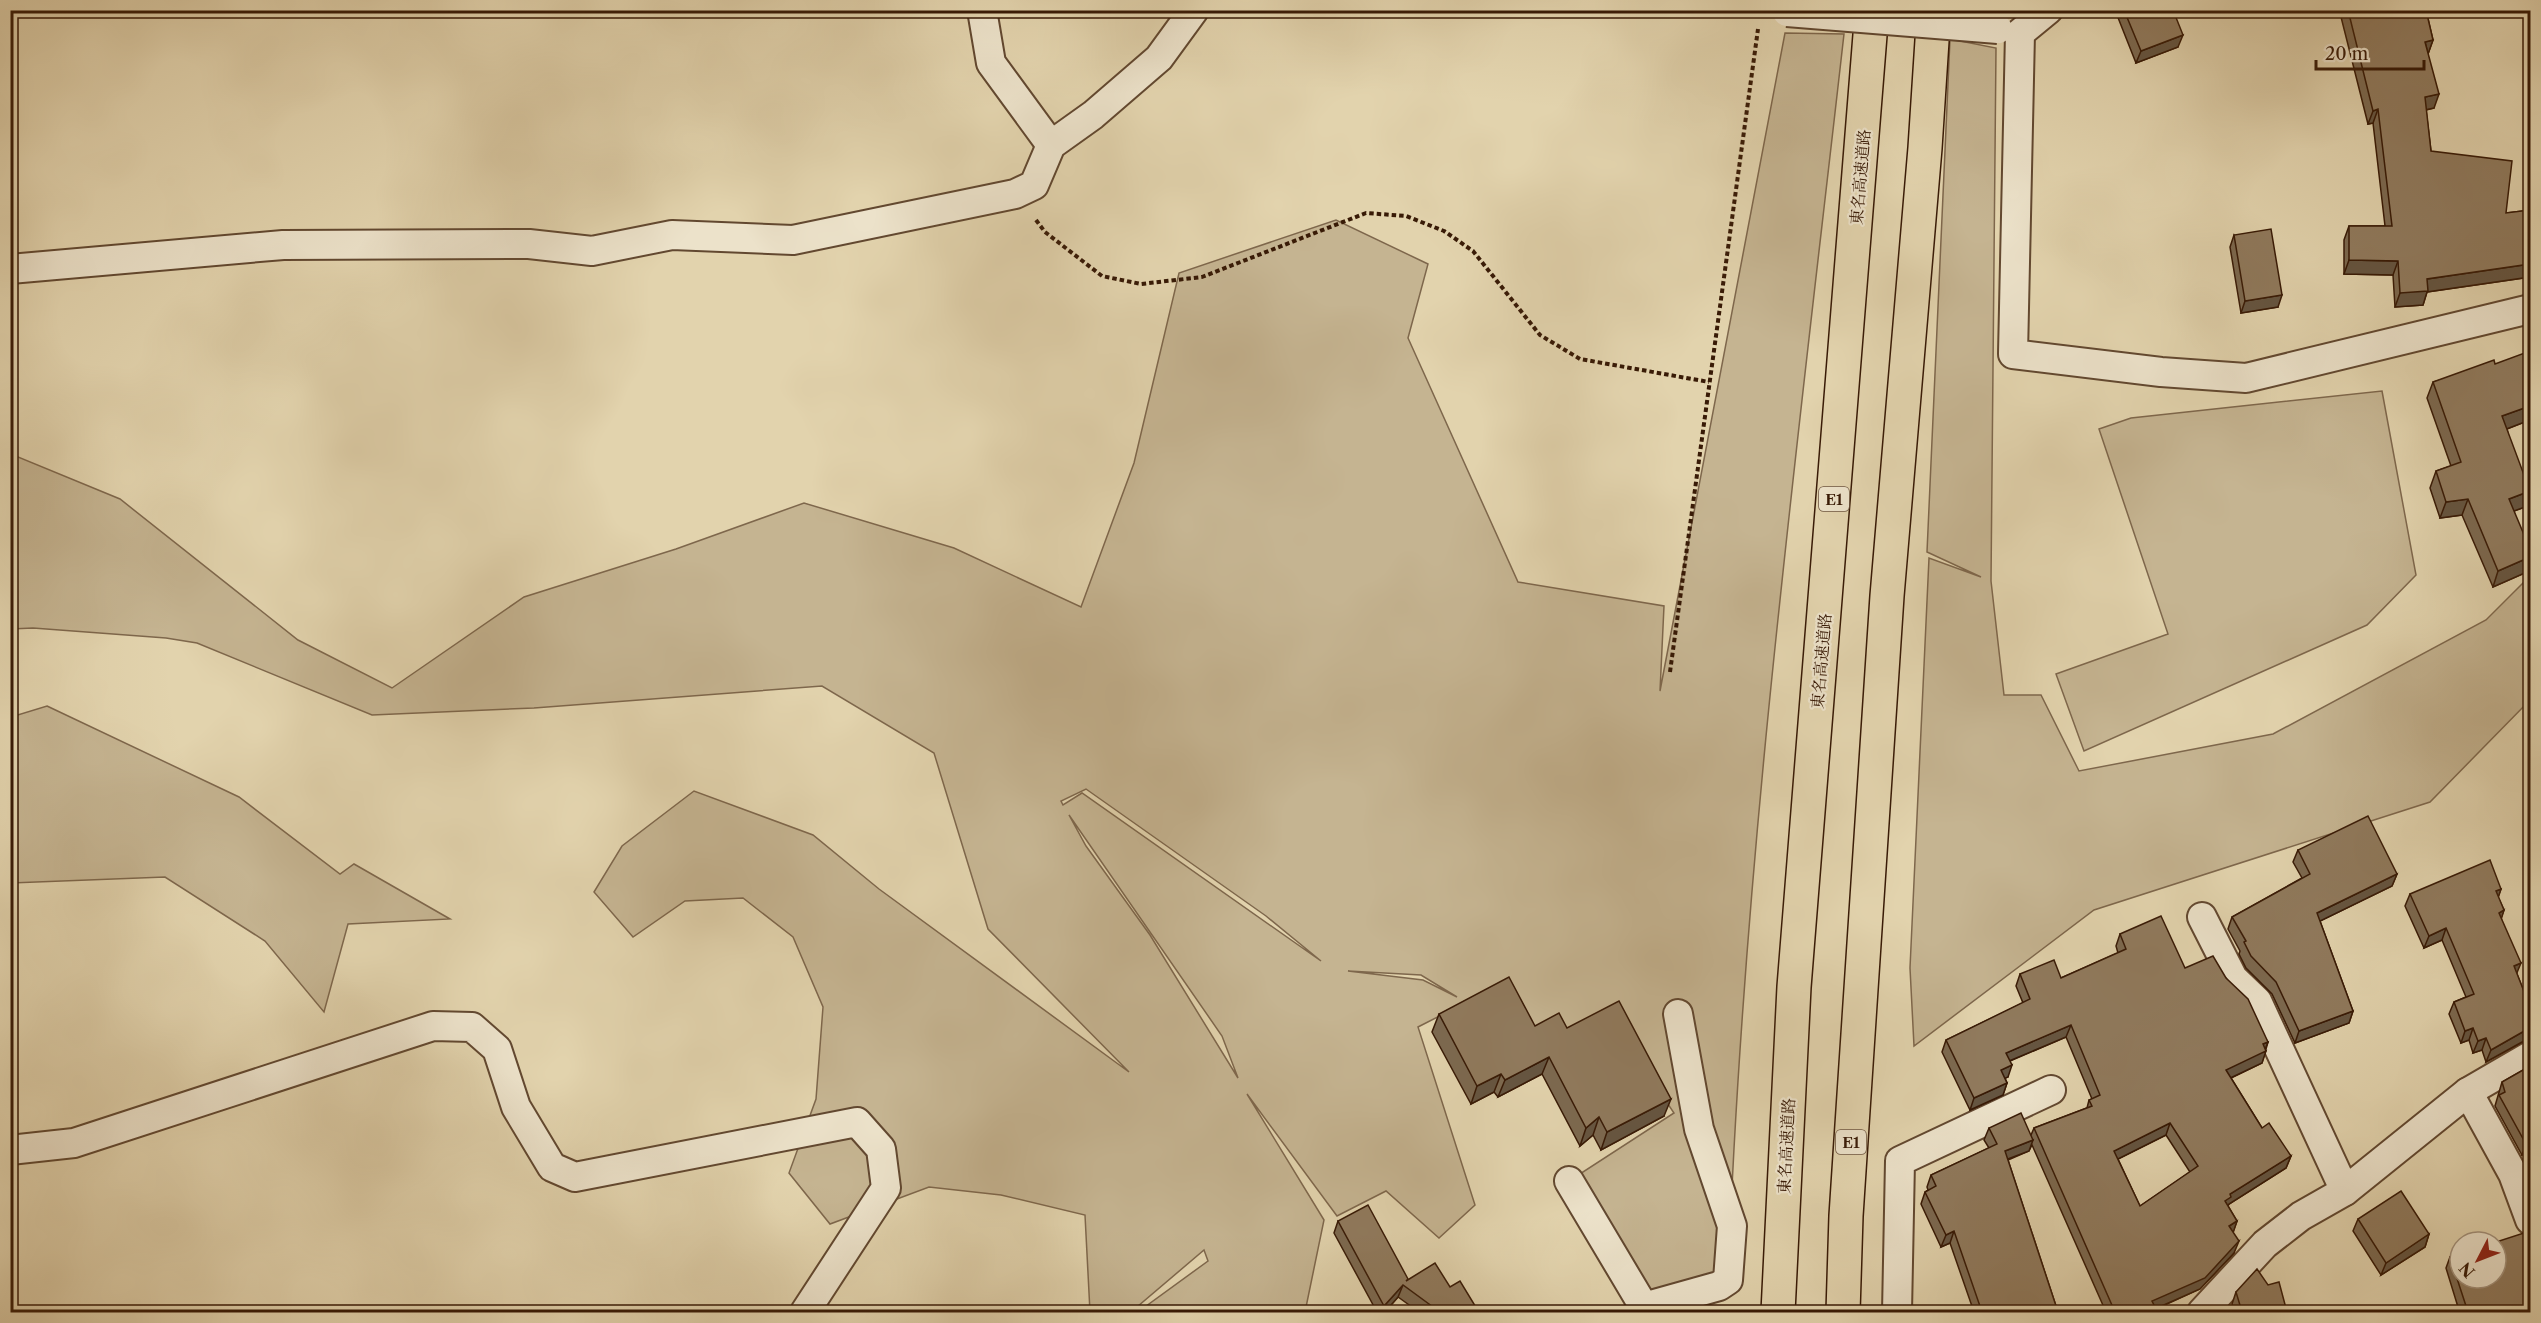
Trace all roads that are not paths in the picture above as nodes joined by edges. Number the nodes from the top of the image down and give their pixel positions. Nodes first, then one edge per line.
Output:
1 (982, 10) edge
2 (1194, 10) edge
3 (1872, 10) edge
4 (1934, 10) edge
5 (2048, 10) edge
6 (1773, 15) edge
7 (2009, 31) junction
8 (1051, 145) junction
9 (10, 269) edge
10 (2530, 309) edge
11 (2202, 917) dead end
12 (1678, 1014) dead end
13 (2530, 1056) edge
14 (2051, 1090) dead end
15 (2468, 1092) junction
16 (10, 1150) edge
17 (2522, 1171) edge
18 (1569, 1180) dead end
19 (2345, 1191) junction
20 (2530, 1220) edge
21 (1645, 1310) edge
22 (805, 1312) edge
23 (1778, 1312) edge
24 (1843, 1312) edge
25 (1897, 1312) edge
26 (2202, 1312) edge

1 - 8 street
2 - 8 street
3 - 23 highway, 東名高速道路 / E1
4 - 24 highway, E1
5 - 7 street
6 - 7 street, bridge
7 - 10 street
8 - 9 street
11 - 19 street
12 - 21 street
13 - 15 street
14 - 25 street
15 - 17 street
15 - 19 street
16 - 22 street
17 - 20 street
18 - 21 street
19 - 26 street

